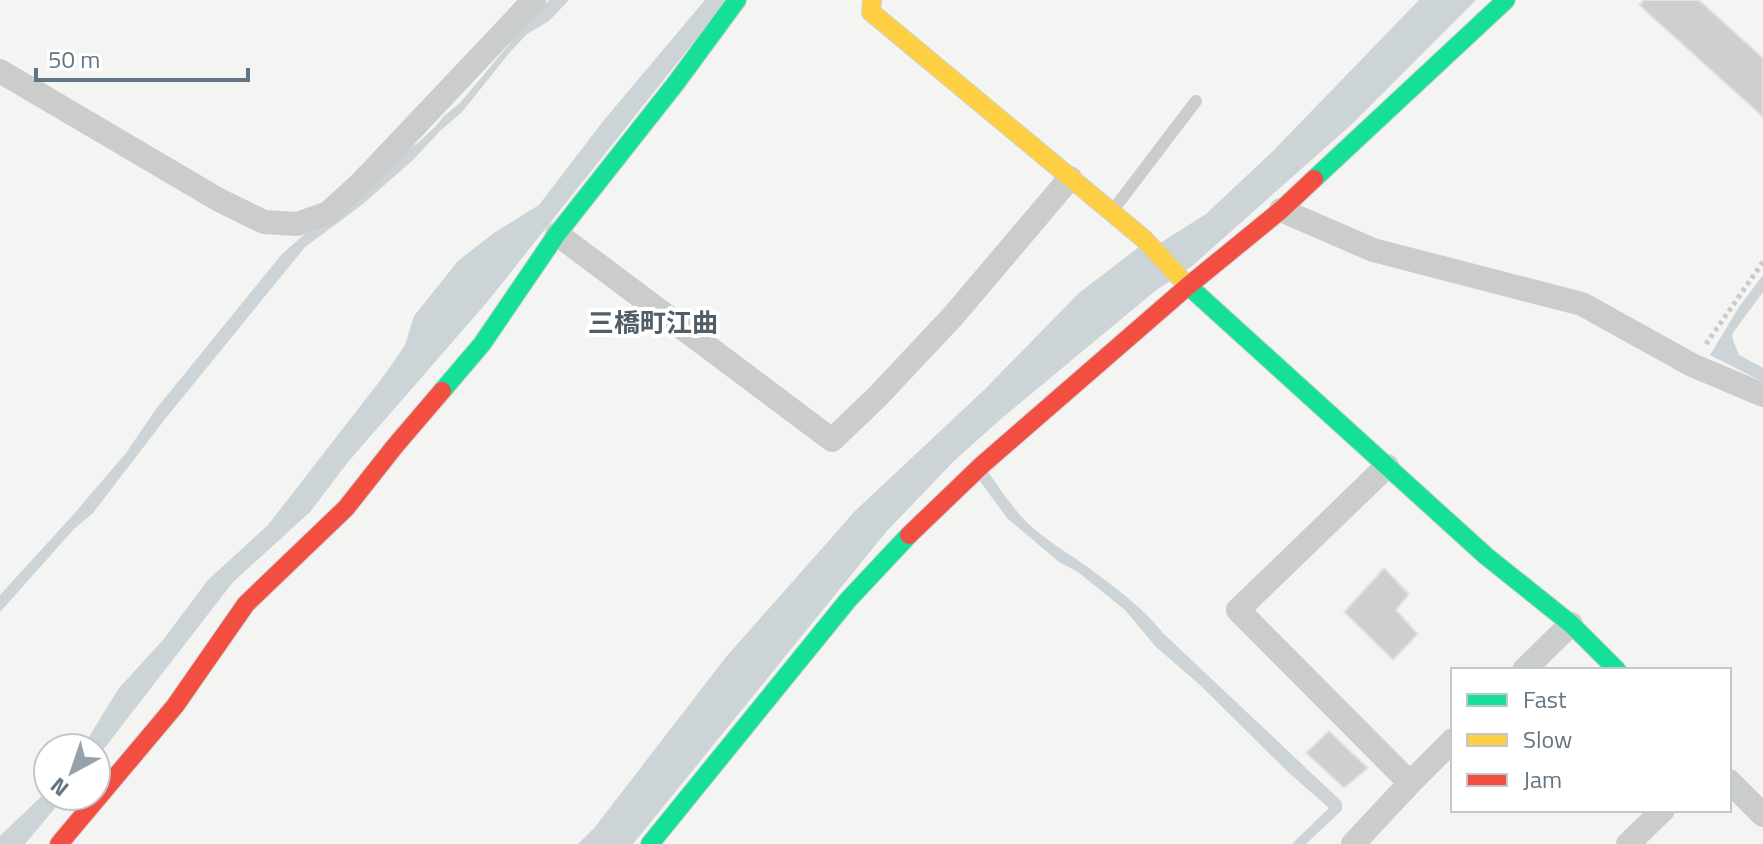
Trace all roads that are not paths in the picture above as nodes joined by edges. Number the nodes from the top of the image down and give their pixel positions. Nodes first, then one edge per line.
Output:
1 (534, 0) edge
2 (737, 0) edge
3 (849, 0) edge
4 (1506, 0) edge
5 (872, 6) edge
6 (0, 71) edge
7 (1196, 101) dead end
8 (1070, 178) junction
9 (1281, 210) junction
10 (1111, 212) junction
11 (557, 234) junction
12 (1188, 286) junction
13 (1763, 395) edge
14 (1387, 466) junction
15 (1571, 624) junction
16 (1526, 668) edge
17 (1615, 668) edge
18 (1451, 742) edge
19 (1410, 783) junction
20 (1731, 783) edge
21 (1661, 812) edge
22 (1763, 815) edge
23 (59, 844) edge
24 (650, 844) edge
25 (1353, 844) edge
26 (1628, 844) edge

1 - 6 street
2 - 11 street
3 - 5 street
4 - 9 street
5 - 8 street
7 - 10 lane
8 - 10 street
8 - 11 street
9 - 12 street
9 - 13 street
10 - 12 street
11 - 23 street
12 - 14 street
12 - 24 street
14 - 15 street
14 - 19 street
15 - 16 street
15 - 17 street
18 - 19 street
19 - 25 street
20 - 22 street
21 - 26 street

